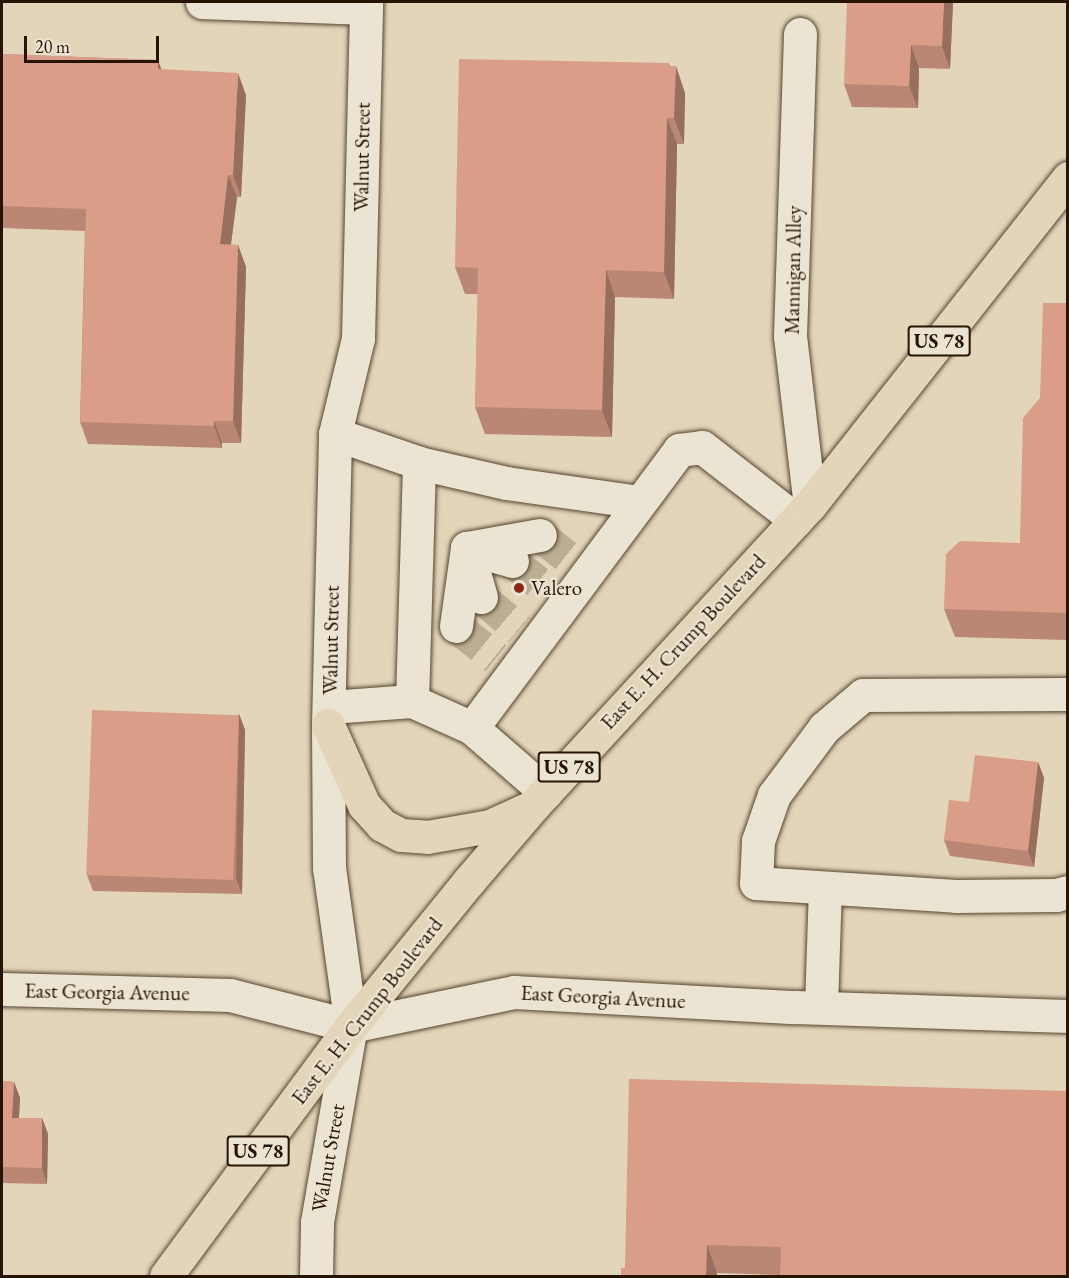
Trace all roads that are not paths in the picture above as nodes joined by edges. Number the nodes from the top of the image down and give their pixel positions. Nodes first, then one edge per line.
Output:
1 (202, 2) edge
2 (365, 5) edge
3 (800, 34) dead end
4 (1068, 178) edge
5 (335, 434) junction
6 (418, 463) junction
7 (640, 501) junction
8 (803, 512) junction
9 (540, 535) dead end
10 (417, 539) junction
11 (467, 548) junction
12 (512, 561) tunnel mouth
13 (481, 597) tunnel mouth
14 (456, 626) dead end
15 (1068, 694) edge
16 (412, 701) junction
17 (329, 716) junction
18 (472, 728) junction
19 (540, 798) junction
20 (825, 889) junction
21 (1068, 892) edge
22 (2, 989) edge
23 (821, 1007) junction
24 (1068, 1016) edge
25 (351, 1026) junction
26 (166, 1276) edge
27 (316, 1276) edge

1 - 2 street
2 - 5 street, Walnut Street
3 - 8 street, Mannigan Alley
4 - 8 main road, East E. H. Crump Boulevard / US 78
5 - 6 street
5 - 17 street, Walnut Street
6 - 7 street
6 - 10 street
7 - 8 street
7 - 18 street
8 - 19 main road, East E. H. Crump Boulevard / US 78
9 - 11 street
10 - 11 street
10 - 16 street
11 - 12 street
11 - 13 street
11 - 14 street
15 - 20 street
16 - 17 street
16 - 18 street
17 - 19 main road
17 - 25 street, Walnut Street
18 - 19 street
19 - 25 main road, East E. H. Crump Boulevard / US 78
20 - 21 street
20 - 23 street
22 - 25 street, East Georgia Avenue
23 - 24 street, East Georgia Avenue
23 - 25 street, East Georgia Avenue
25 - 26 main road, East E. H. Crump Boulevard / US 78
25 - 27 street, Walnut Street

